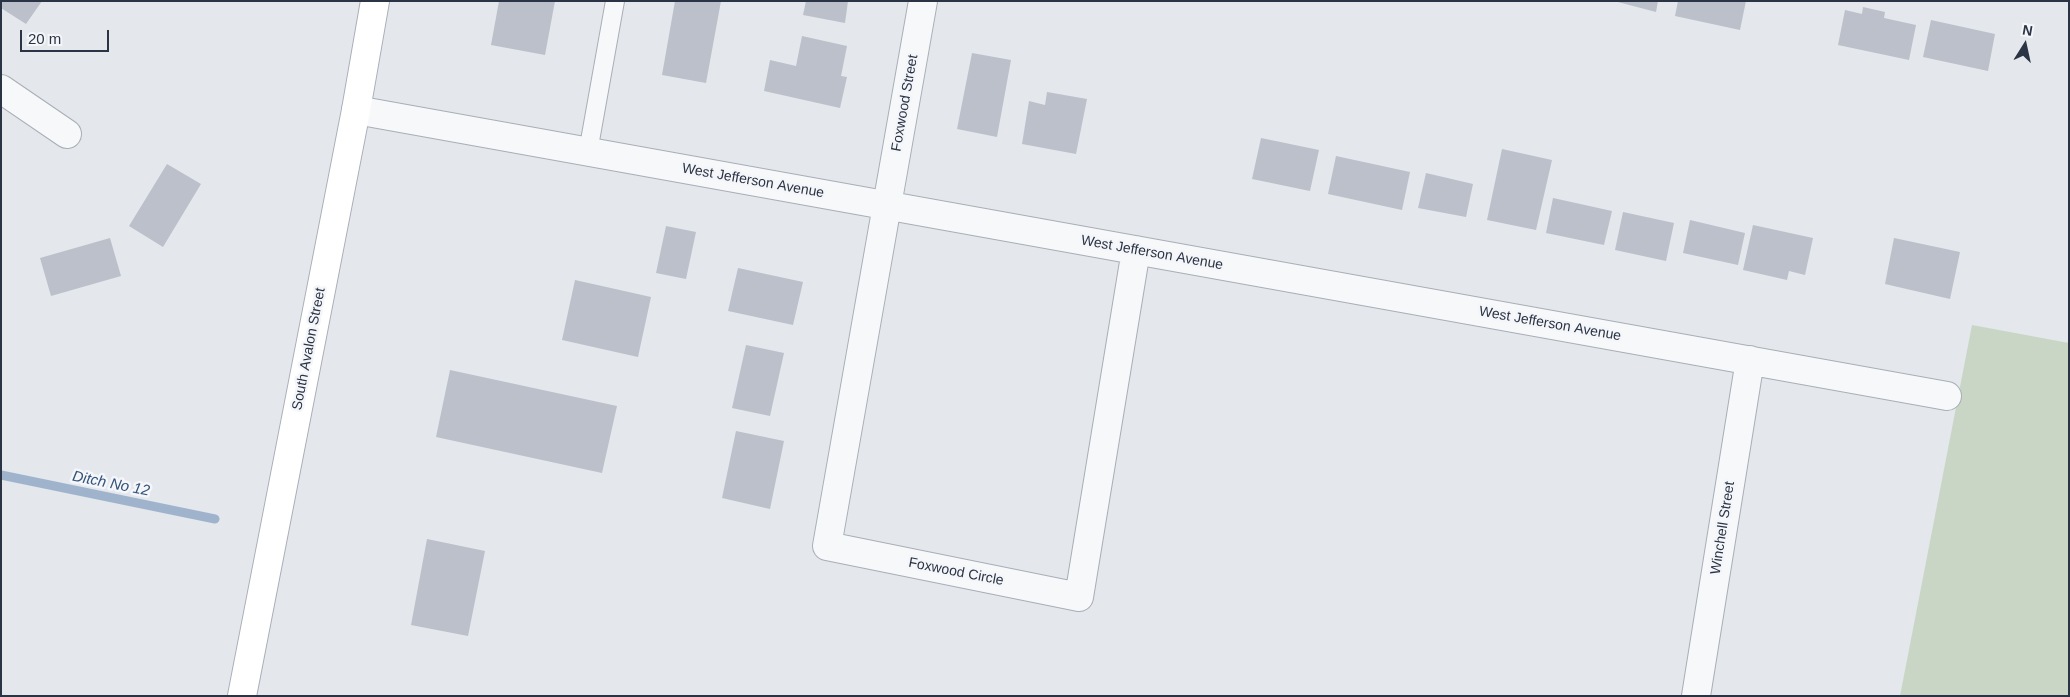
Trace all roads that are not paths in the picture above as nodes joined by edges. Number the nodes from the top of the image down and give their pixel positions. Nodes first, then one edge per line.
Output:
1 (375, 1) edge
2 (615, 1) edge
3 (923, 1) edge
4 (1, 89) edge
5 (356, 110) junction
6 (68, 134) dead end
7 (588, 152) junction
8 (886, 205) junction
9 (1136, 250) junction
10 (1750, 360) junction
11 (1947, 396) dead end
12 (242, 696) edge
13 (1696, 696) edge

1 - 5 street, South Avalon Street
2 - 7 lane
3 - 8 street, Foxwood Street
4 - 6 street
5 - 7 street, West Jefferson Avenue
5 - 12 street, South Avalon Street
7 - 8 street, West Jefferson Avenue
8 - 9 street, West Jefferson Avenue
8 - 9 street, Foxwood Circle
9 - 10 street, West Jefferson Avenue
10 - 11 street, West Jefferson Avenue
10 - 13 street, Winchell Street

